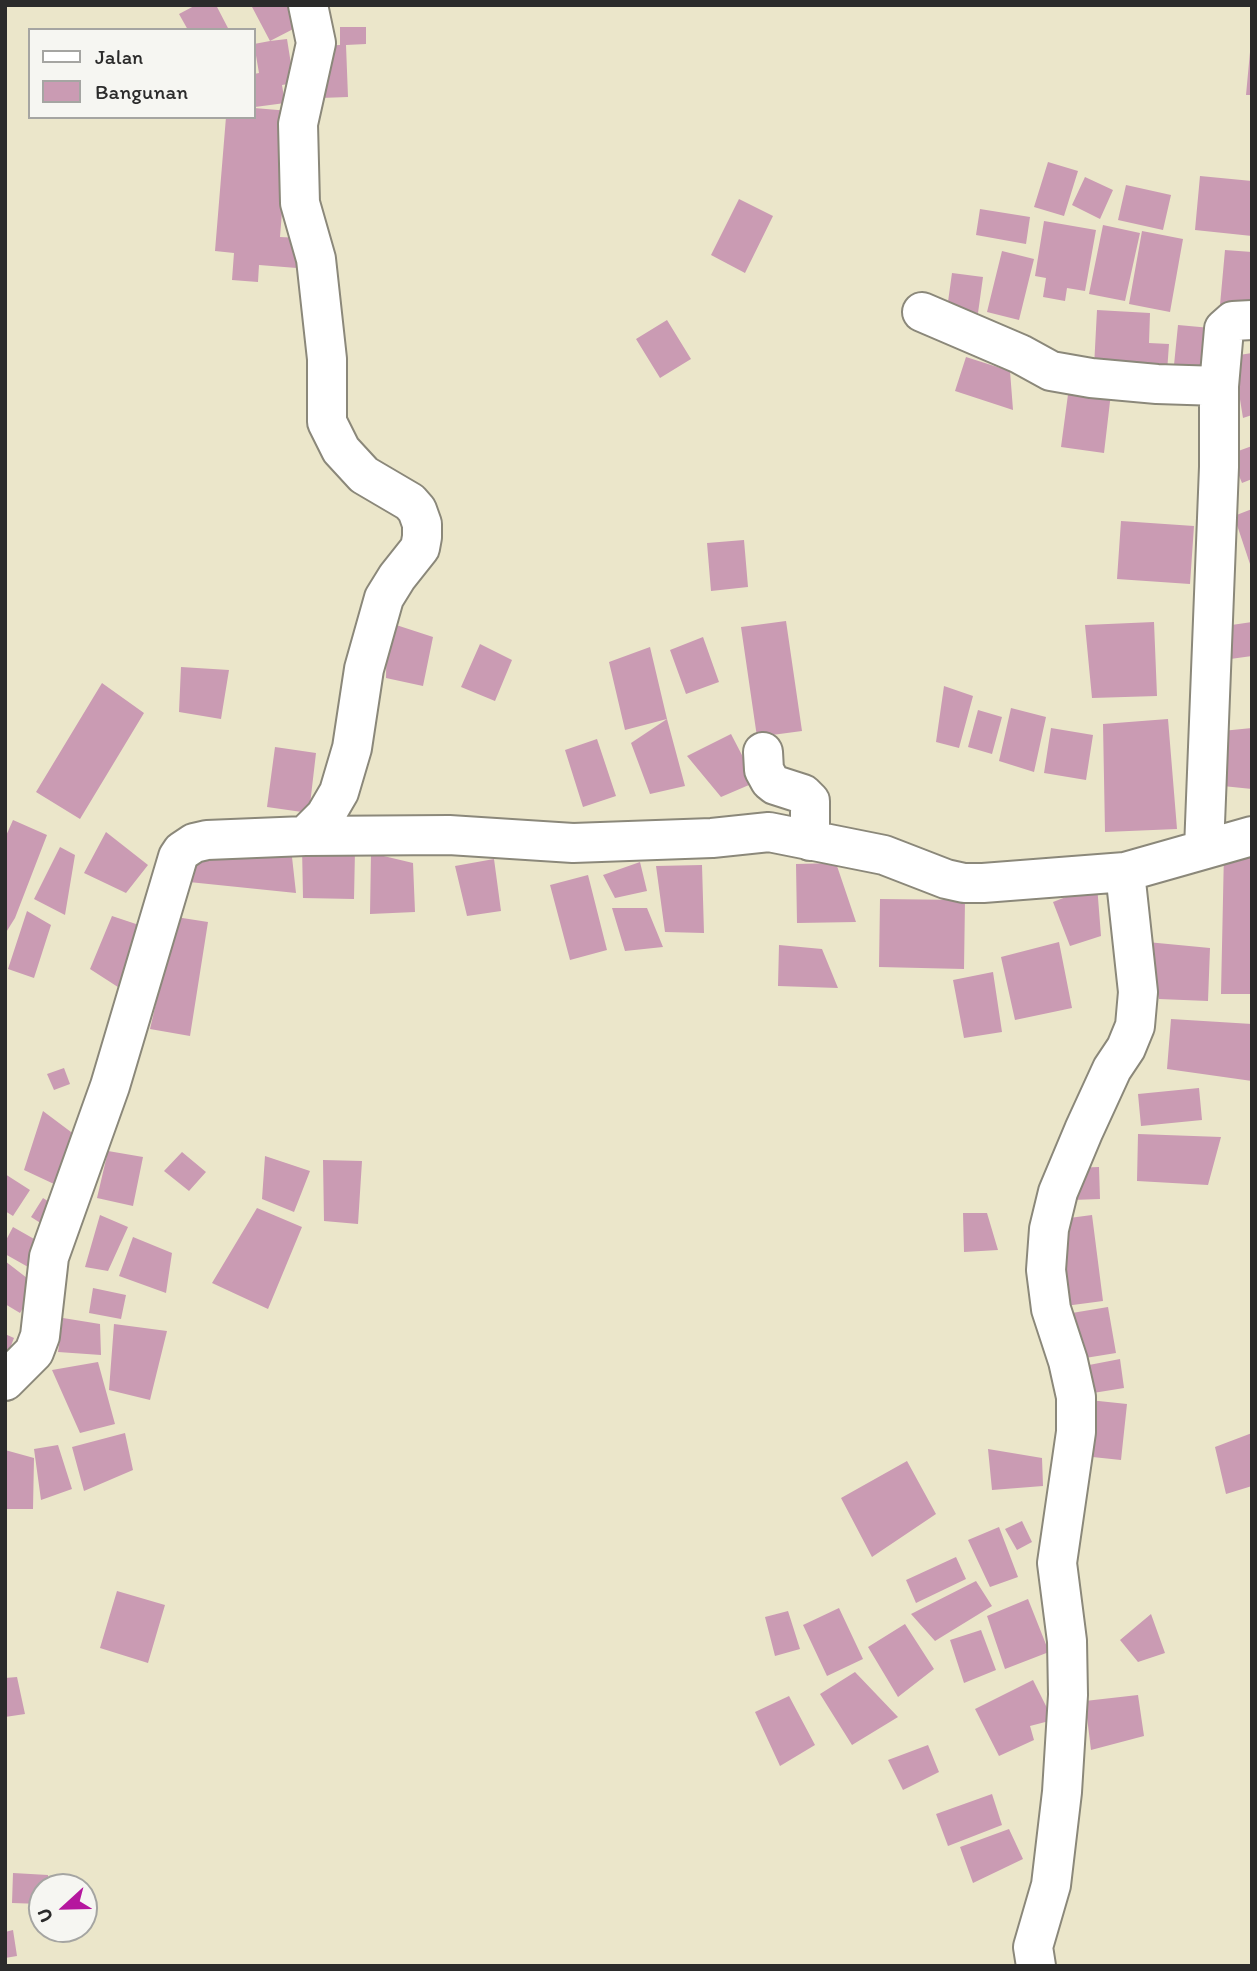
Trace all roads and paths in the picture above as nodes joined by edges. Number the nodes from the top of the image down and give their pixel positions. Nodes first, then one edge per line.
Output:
1 (308, 5) edge
2 (922, 312) dead end
3 (1252, 320) edge
4 (1219, 386) junction
5 (763, 752) dead end
6 (305, 836) junction
7 (1252, 836) edge
8 (810, 841) junction
9 (1204, 849) junction
10 (1125, 872) junction
11 (5, 1381) edge
12 (1033, 1964) edge

1 - 6 street
2 - 4 street
3 - 4 street
4 - 9 street
5 - 8 street
6 - 8 street
6 - 11 street
7 - 9 street
8 - 10 street
9 - 10 street
10 - 12 street

